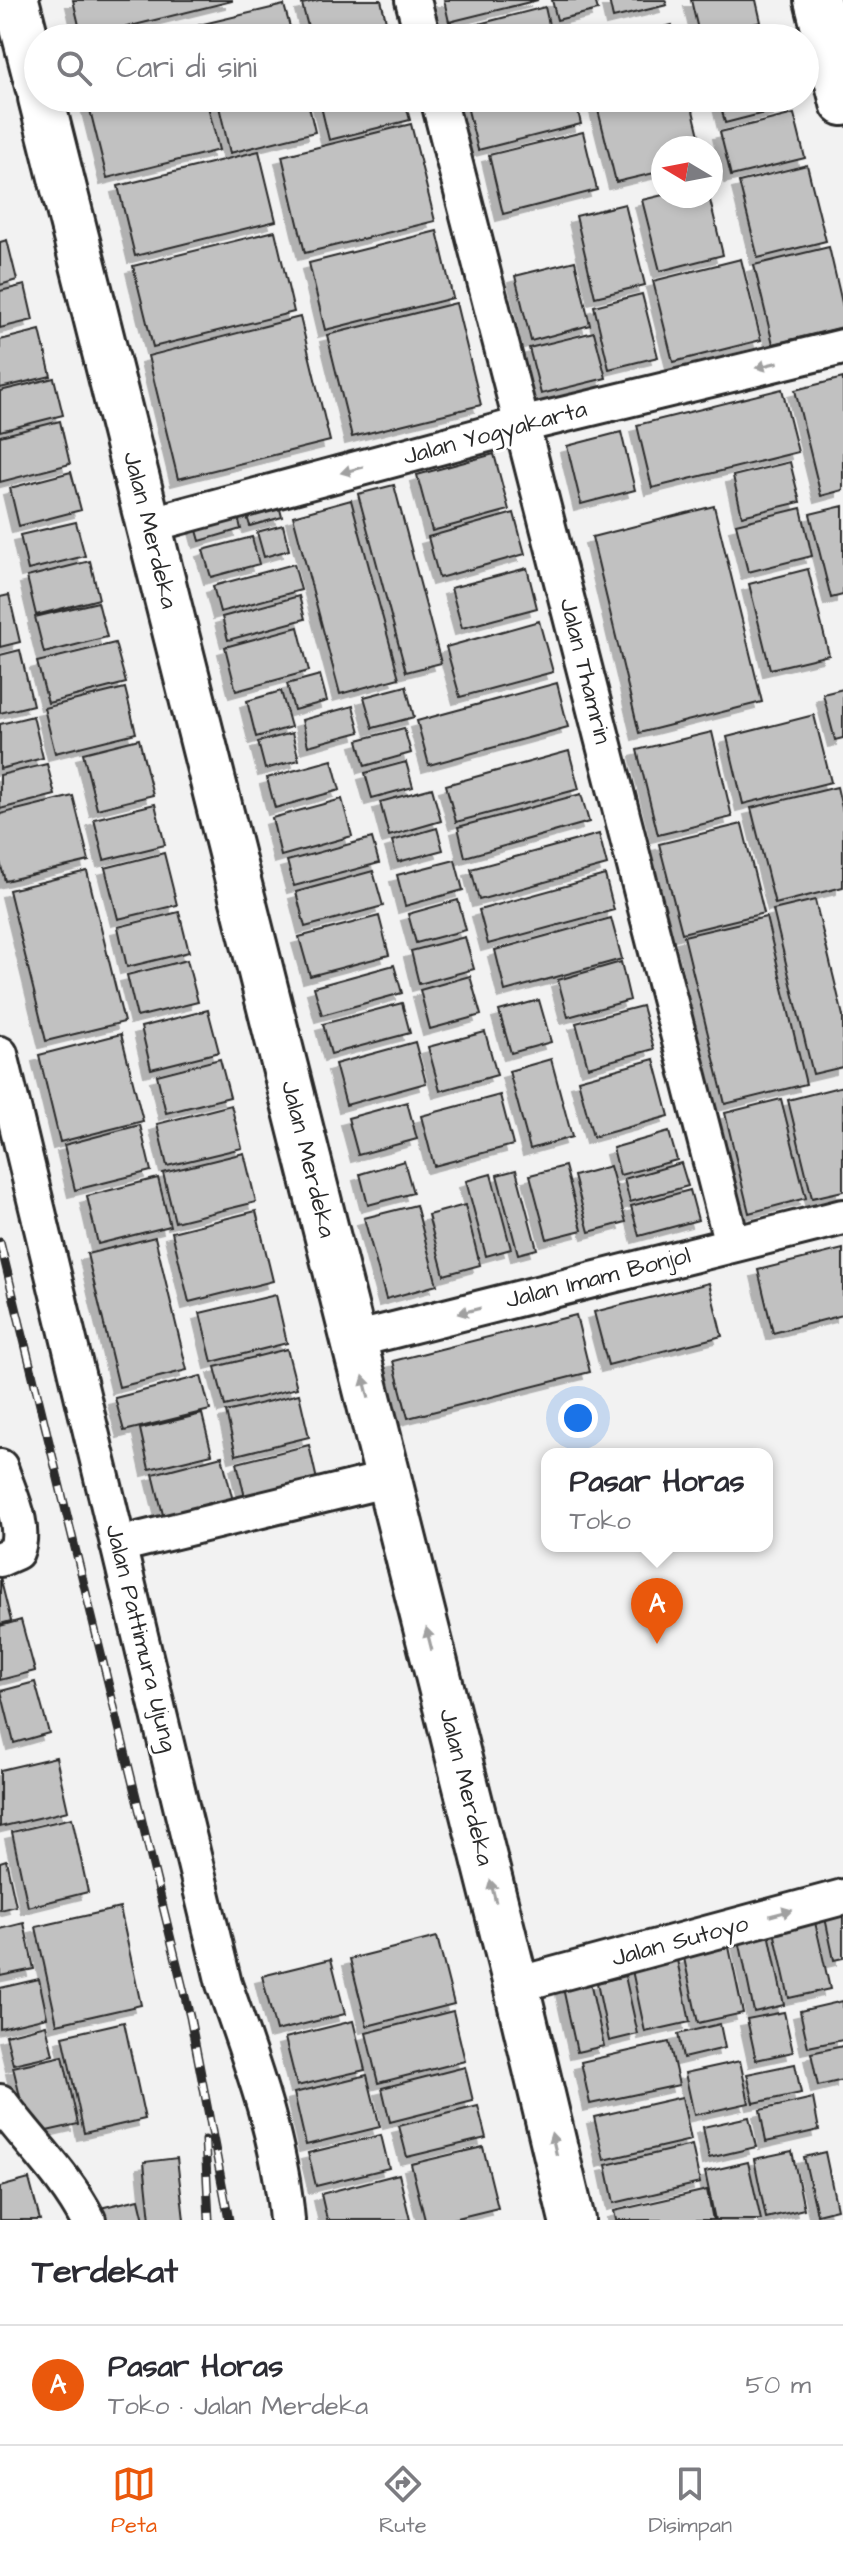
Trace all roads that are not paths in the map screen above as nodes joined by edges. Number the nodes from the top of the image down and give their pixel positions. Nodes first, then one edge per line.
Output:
1 (16, 0) edge
2 (413, 0) edge
3 (817, 0) edge
4 (419, 24) edge
5 (24, 31) edge
6 (843, 103) edge
7 (45, 112) edge
8 (442, 112) edge
9 (843, 347) edge
10 (521, 425) junction
11 (148, 525) junction
12 (0, 1054) edge
13 (843, 1217) edge
14 (732, 1244) junction
15 (354, 1340) junction
16 (0, 1467) edge
17 (389, 1479) junction
18 (118, 1545) junction
19 (0, 1559) edge
20 (843, 1897) edge
21 (516, 1985) junction
22 (0, 2102) edge
23 (88, 2220) edge
24 (287, 2220) edge
25 (572, 2220) edge

1 - 5 main road
2 - 4 street
3 - 6 main road
7 - 11 main road, Jalan Merdeka
8 - 10 street, Jalan Thamrin
9 -> 10 street, Jalan Yogyakarta
10 -> 11 street, Jalan Yogyakarta
10 - 14 street, Jalan Thamrin
11 - 15 main road, Jalan Merdeka
12 - 18 street, Jalan Pattimura Ujung
13 - 14 street, Jalan Imam Bonjol
14 -> 15 street, Jalan Imam Bonjol
17 -> 15 main road, Jalan Merdeka
16 - 19 street
17 - 18 street
21 -> 17 main road, Jalan Merdeka
18 - 24 street, Jalan Pattimura Ujung
21 -> 20 street, Jalan Sutoyo
25 -> 21 main road, Jalan Merdeka
22 - 23 street

